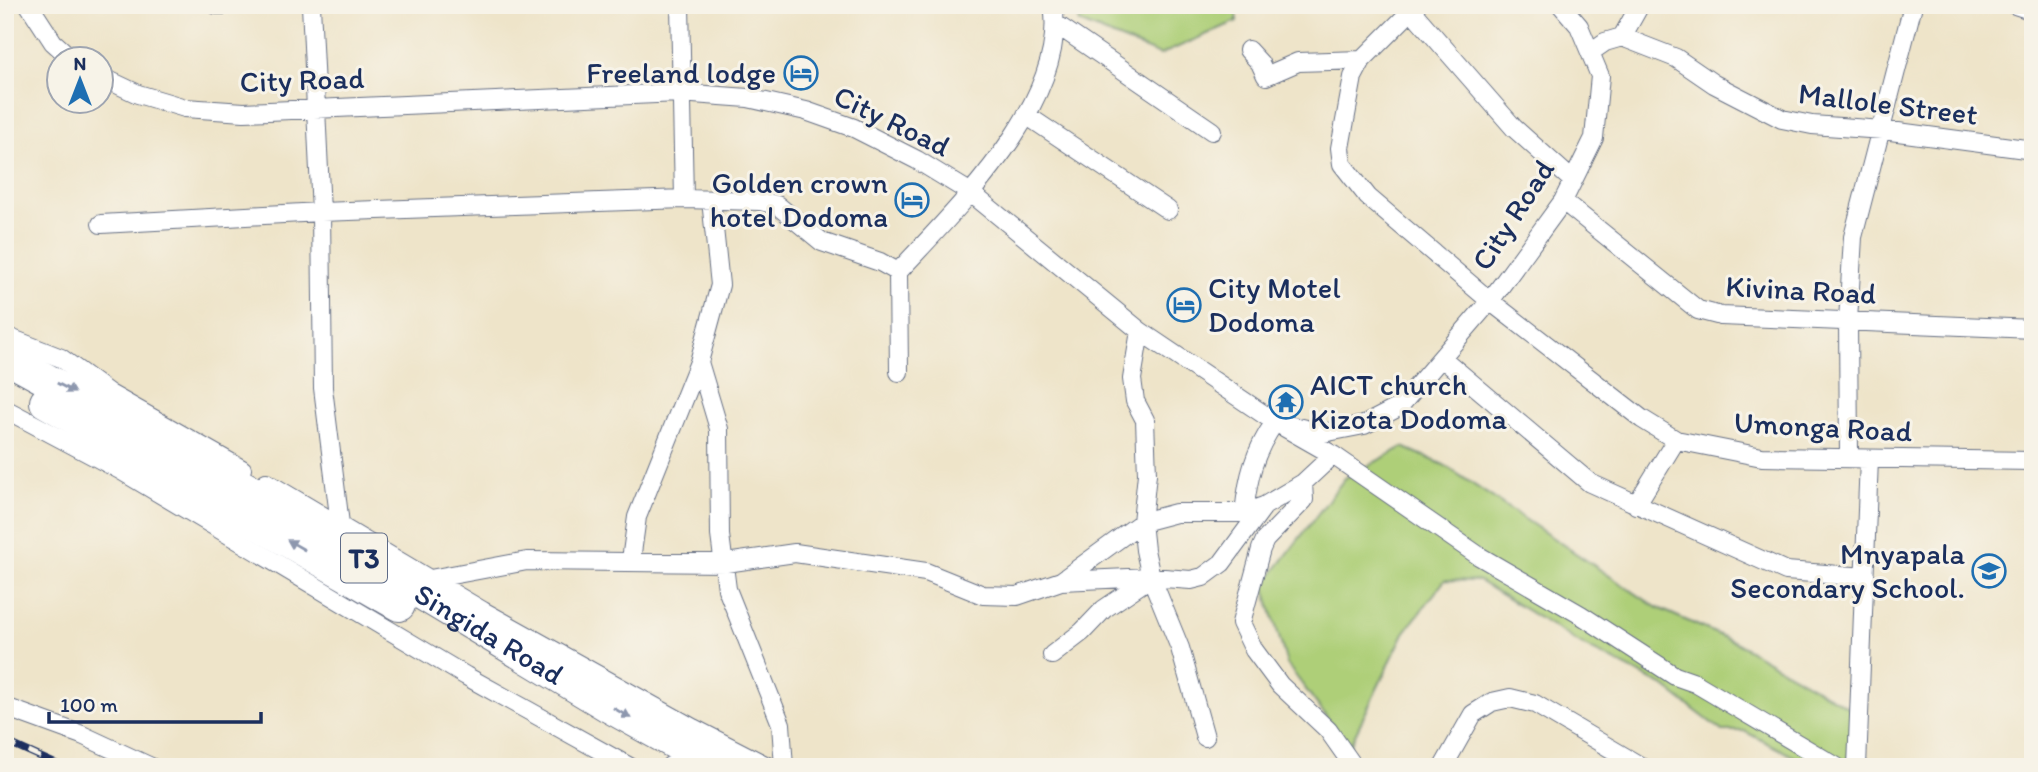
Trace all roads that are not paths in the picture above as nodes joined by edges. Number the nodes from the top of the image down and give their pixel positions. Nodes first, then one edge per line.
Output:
1 (29, 5) edge
2 (216, 5) edge
3 (259, 5) edge
4 (311, 5) edge
5 (680, 5) edge
6 (1053, 5) edge
7 (1561, 5) edge
8 (1640, 5) edge
9 (1913, 5) edge
10 (2015, 5) edge
11 (1414, 8) edge
12 (2033, 11) edge
13 (1056, 24) junction
14 (1622, 37) junction
15 (58, 46) edge
16 (1248, 50) dead end
17 (1592, 51) junction
18 (1362, 60) junction
19 (116, 84) edge
20 (680, 93) junction
21 (314, 109) junction
22 (1026, 115) junction
23 (1883, 130) junction
24 (1212, 131) dead end
25 (2033, 150) edge
26 (1572, 180) junction
27 (971, 193) junction
28 (684, 199) junction
29 (711, 200) junction
30 (1563, 201) junction
31 (1168, 210) dead end
32 (321, 212) junction
33 (101, 224) dead end
34 (898, 272) junction
35 (1490, 302) junction
36 (1848, 321) junction
37 (2033, 329) edge
38 (1140, 331) junction
39 (5, 336) edge
40 (5, 357) edge
41 (1443, 359) junction
42 (699, 362) junction
43 (899, 372) dead end
44 (5, 381) edge
45 (5, 409) edge
46 (1275, 422) junction
47 (1675, 440) junction
48 (1333, 455) junction
49 (1849, 457) junction
50 (1869, 459) junction
51 (2033, 461) edge
52 (1303, 484) junction
53 (1636, 505) junction
54 (1264, 506) junction
55 (1244, 513) junction
56 (1142, 522) junction
57 (336, 544) junction
58 (631, 560) junction
59 (726, 563) junction
60 (1151, 577) junction
61 (1866, 577) junction
62 (430, 579) junction
63 (1061, 580) junction
64 (1052, 655) dead end
65 (5, 707) edge
66 (1205, 737) dead end
67 (151, 767) edge
68 (630, 767) edge
69 (670, 767) edge
70 (718, 767) edge
71 (769, 767) edge
72 (784, 767) edge
73 (1354, 767) edge
74 (1443, 767) edge
75 (1642, 767) edge
76 (1837, 767) edge
77 (1857, 767) edge

1 - 15 street
2 - 3 street
4 - 21 street
5 - 20 street
6 - 13 street
7 - 17 street, City Road
8 - 14 street
9 - 23 street
10 - 12 street
11 - 18 street, City Road
11 - 26 street
13 - 22 street
13 - 24 street
14 - 17 street
14 - 23 street, Mallole Street
16 - 18 street
17 - 26 street, City Road
18 - 35 street, City Road
19 - 21 street, City Road
20 - 21 street, City Road
20 - 27 street, City Road
20 - 28 street
21 - 32 street
22 - 27 street
22 - 31 street
23 - 25 street, Mallole Street
23 - 36 street
26 - 30 street, City Road
27 - 34 street
27 - 38 street, City Road
28 - 29 street
28 - 32 street
29 - 34 street
29 - 42 street
30 - 35 street, City Road
30 - 36 street, Kivina Road
32 - 33 street
32 - 57 street
34 - 43 street
35 - 41 street, City Road
35 - 47 street, Umonga Road
36 - 37 street, Kivina Road
36 - 49 street
38 - 46 street, City Road
38 - 56 street
39 - 57 street
40 -> 57 highway, Singida Road / T3
41 - 46 street, City Road
41 - 53 street
42 - 58 street
42 - 59 street
57 -> 44 highway, Singida Road / T3
45 - 68 street
46 - 48 street
46 - 55 street
47 - 49 street, Umonga Road
47 - 53 street
48 - 52 street
48 - 76 street
49 - 50 street, Umonga Road
50 - 51 street, Umonga Road
50 - 61 street
52 - 54 street
52 - 73 street
53 - 61 street
54 - 55 street
54 - 60 street
55 - 56 street
56 - 60 street
56 - 63 street
57 - 62 street
57 - 69 highway, Singida Road / T3
57 -> 70 highway, Singida Road / T3
58 - 59 street
58 - 62 street
59 - 63 street
59 - 72 street
60 - 63 street
60 - 64 street
60 - 66 street
61 - 77 street
62 - 71 street
65 - 67 street
74 - 75 street

